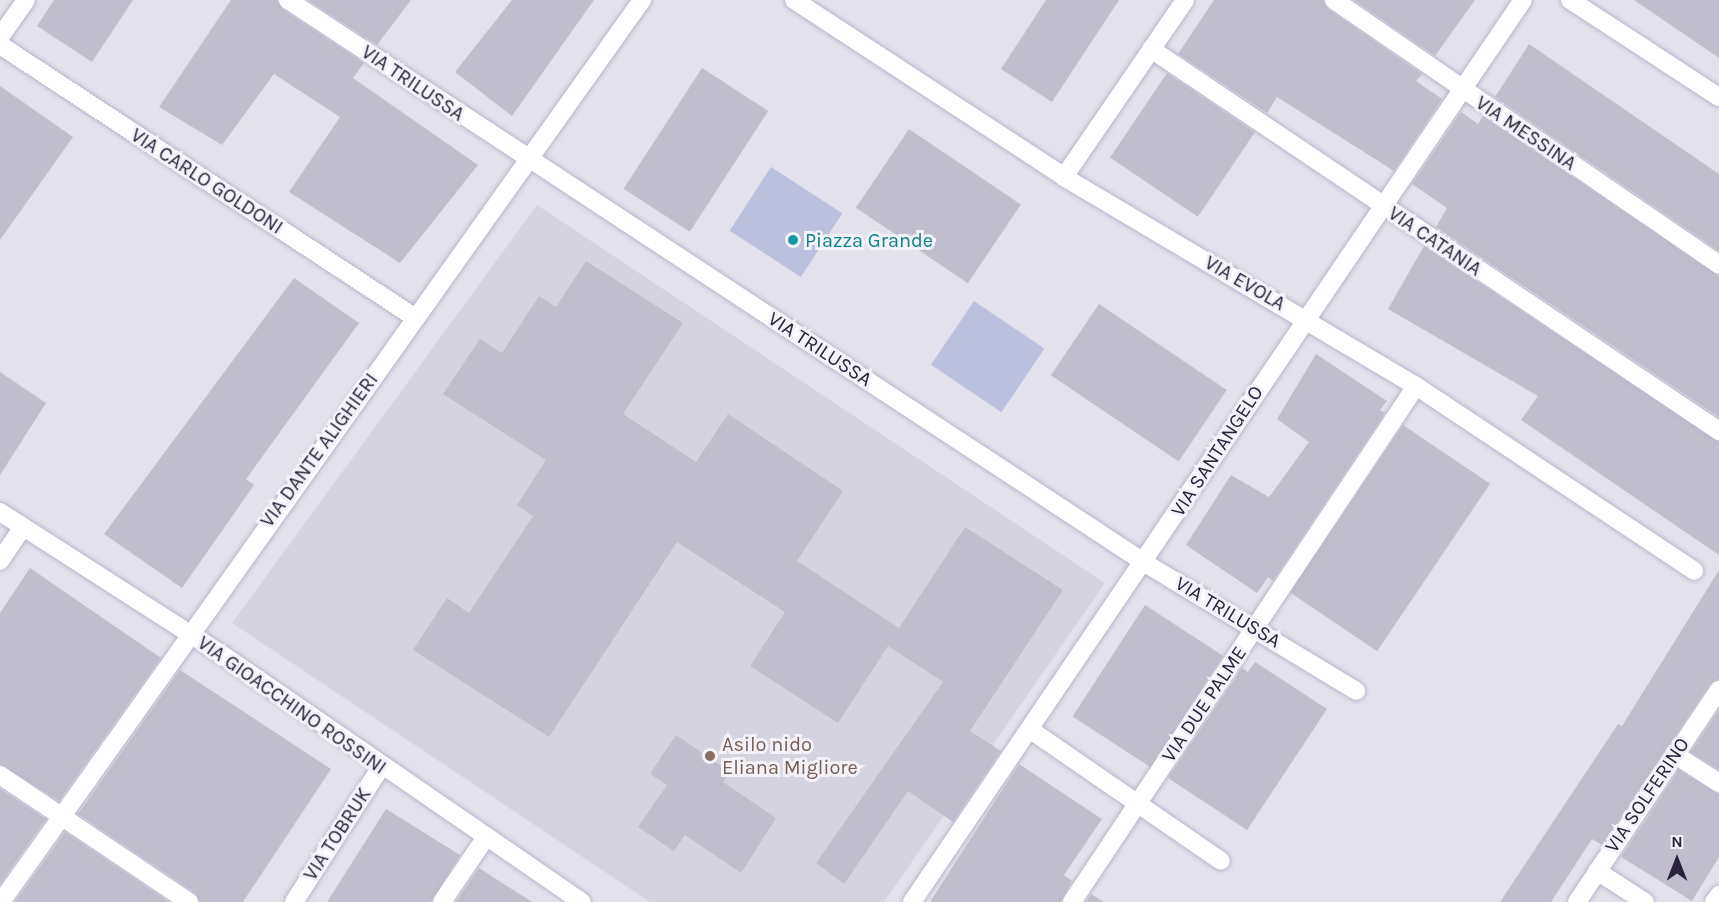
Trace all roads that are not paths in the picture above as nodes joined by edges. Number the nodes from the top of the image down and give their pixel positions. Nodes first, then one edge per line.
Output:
1 (26, 0) edge
2 (288, 0) edge
3 (642, 0) edge
4 (794, 0) edge
5 (1185, 0) edge
6 (1334, 0) edge
7 (1523, 0) edge
8 (1570, 0) edge
9 (0, 37) edge
10 (0, 45) edge
11 (1151, 49) junction
12 (1462, 89) junction
13 (1719, 98) edge
14 (527, 160) junction
15 (1064, 177) junction
16 (1386, 208) junction
17 (1719, 265) edge
18 (414, 317) junction
19 (1306, 319) junction
20 (1416, 386) junction
21 (1719, 432) edge
22 (0, 512) edge
23 (23, 527) junction
24 (0, 561) edge
25 (1145, 562) junction
26 (1694, 571) dead end
27 (1255, 627) junction
28 (188, 634) junction
29 (1719, 690) edge
30 (1356, 691) dead end
31 (1032, 731) junction
32 (1674, 754) junction
33 (381, 766) junction
34 (0, 775) edge
35 (1719, 783) edge
36 (1138, 802) junction
37 (60, 817) junction
38 (486, 837) junction
39 (1221, 861) dead end
40 (1597, 871) junction
41 (1719, 895) edge
42 (1, 902) edge
43 (189, 902) edge
44 (294, 902) edge
45 (442, 902) edge
46 (581, 902) edge
47 (912, 902) edge
48 (1072, 902) edge
49 (1577, 902) edge
50 (1646, 902) edge
51 (1714, 902) edge

1 - 9 street
2 - 14 street, VIA TRILUSSA
3 - 14 street, VIA DANTE ALIGHIERI
4 - 15 street, VIA EVOLA
5 - 11 street
6 - 12 street, VIA MESSINA
7 - 12 street, VIA SANTANGELO
8 - 13 street
10 - 18 street, VIA CARLO GOLDONI
11 - 15 street
11 - 16 street, VIA CATANIA
12 - 16 street, VIA SANTANGELO
12 - 17 street, VIA MESSINA
14 - 18 street, VIA DANTE ALIGHIERI
14 - 25 street, VIA TRILUSSA
15 - 19 street, VIA EVOLA
16 - 19 street, VIA SANTANGELO
16 - 21 street, VIA CATANIA
18 - 28 street, VIA DANTE ALIGHIERI
19 - 20 street, VIA EVOLA
19 - 25 street, VIA SANTANGELO
20 - 26 street, VIA EVOLA
20 - 27 street, VIA DUE PALME
22 - 23 street, VIA GIOACCHINO ROSSINI
23 - 24 street
23 - 28 street, VIA GIOACCHINO ROSSINI
25 - 27 street, VIA TRILUSSA
25 - 31 street, VIA SANTANGELO
27 - 30 street, VIA TRILUSSA
27 - 36 street, VIA DUE PALME
28 - 33 street, VIA GIOACCHINO ROSSINI
28 - 37 street, VIA DANTE ALIGHIERI
29 - 32 street, VIA SOLFERINO
31 - 36 street
31 - 47 street, VIA SANTANGELO
32 - 35 street
32 - 40 street, VIA SOLFERINO
33 - 38 street, VIA GIOACCHINO ROSSINI
33 - 44 street, VIA TOBRUK
34 - 37 street
36 - 39 street
36 - 48 street, VIA DUE PALME
37 - 42 street, VIA DANTE ALIGHIERI
37 - 43 street
38 - 45 street
38 - 46 street, VIA GIOACCHINO ROSSINI
40 - 49 street, VIA SOLFERINO
40 - 50 street
41 - 51 street

